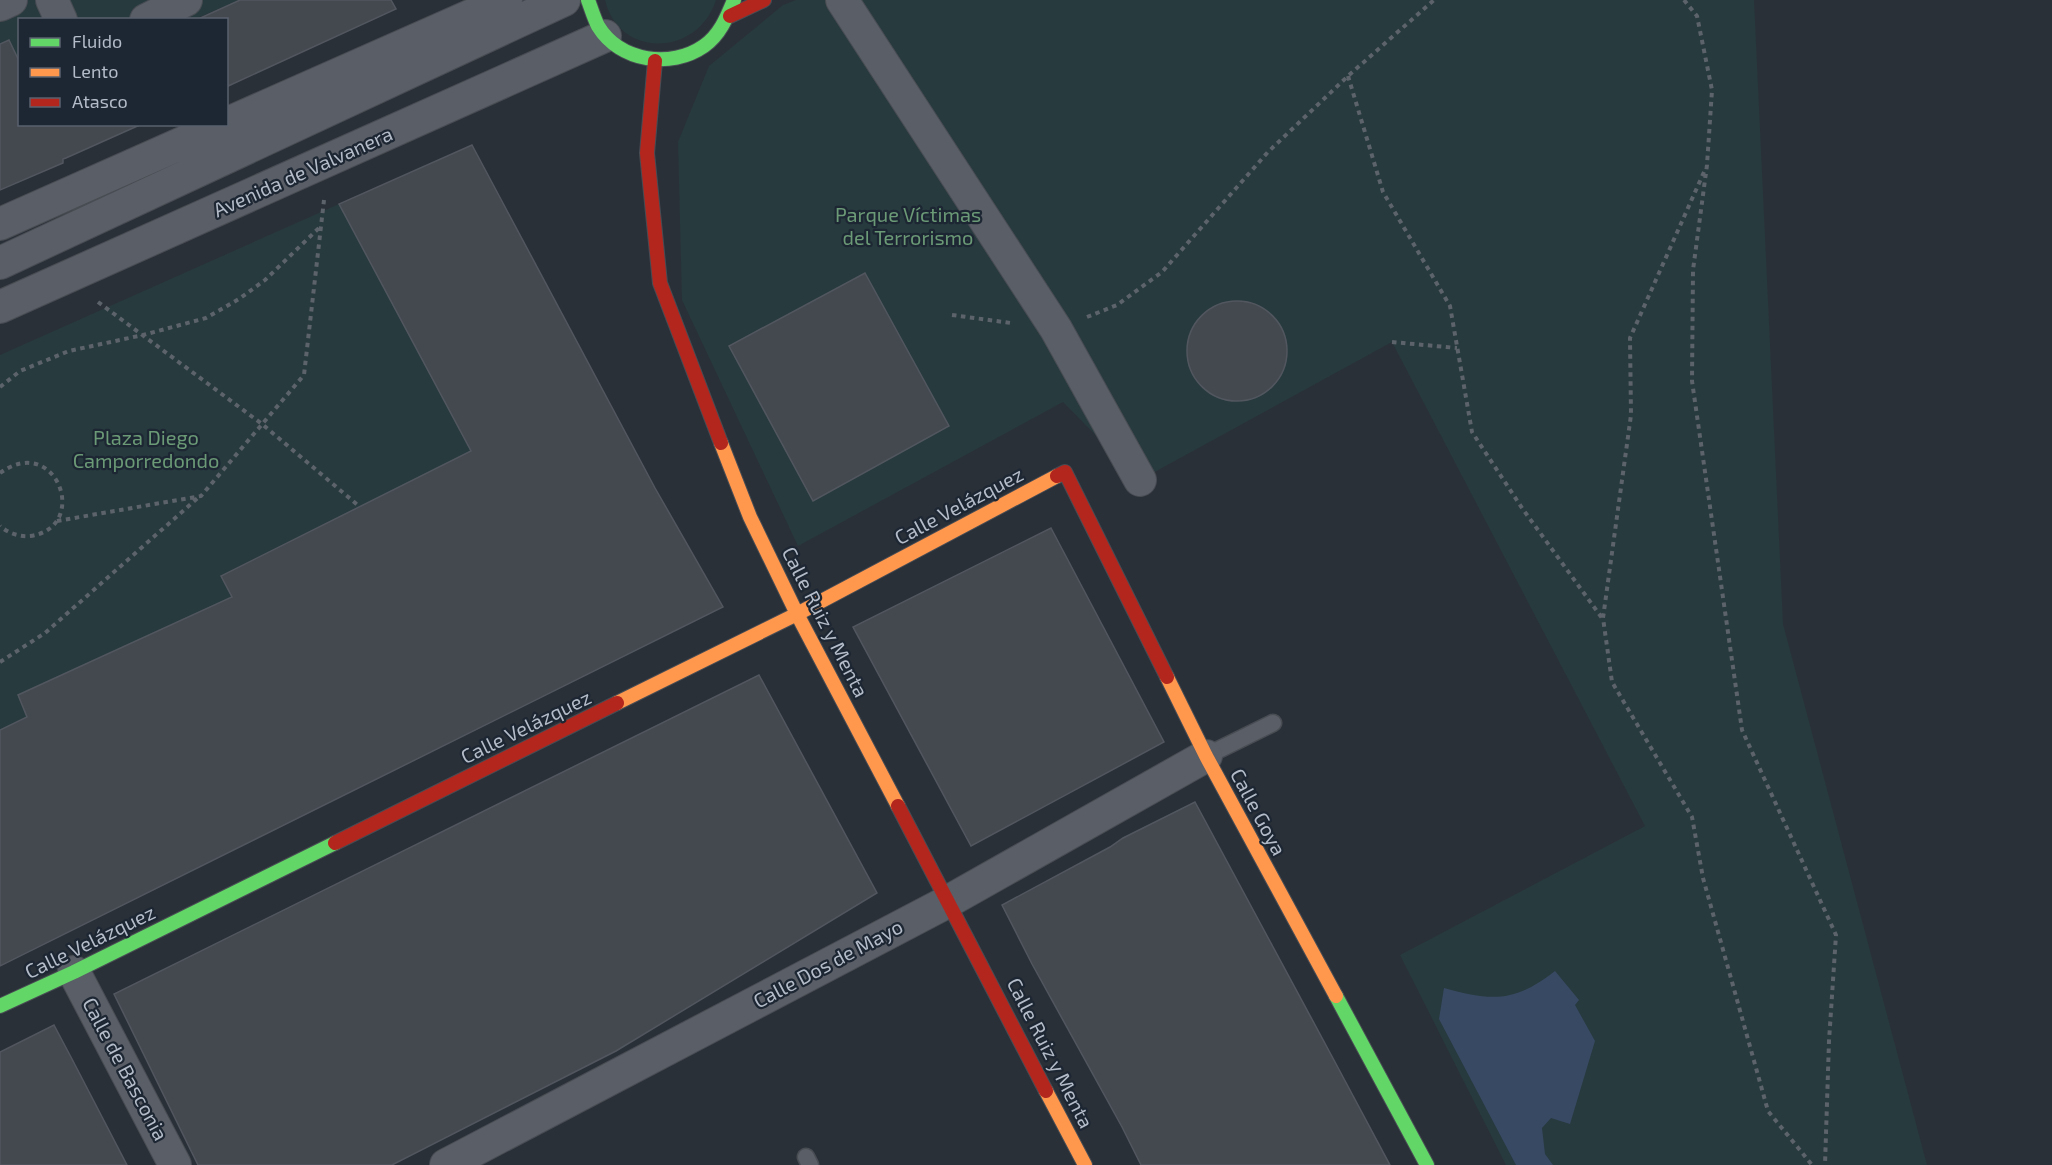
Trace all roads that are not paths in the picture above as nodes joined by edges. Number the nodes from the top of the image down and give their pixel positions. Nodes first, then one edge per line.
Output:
1 (11, 0) edge
2 (52, 0) edge
3 (186, 0) edge
4 (506, 0) edge
5 (564, 0) edge
6 (588, 0) edge
7 (734, 0) edge
8 (764, 0) edge
9 (842, 0) edge
10 (0, 5) edge
11 (730, 16) junction
12 (61, 18) edge
13 (150, 18) edge
14 (605, 36) junction
15 (655, 61) junction
16 (228, 123) edge
17 (221, 126) edge
18 (0, 224) edge
19 (0, 263) edge
20 (0, 307) edge
21 (1065, 472) joint
22 (1140, 480) dead end
23 (798, 614) junction
24 (1272, 723) dead end
25 (1206, 756) junction
26 (949, 901) junction
27 (74, 972) junction
28 (0, 1006) edge
29 (175, 1165) edge
30 (446, 1165) edge
31 (1085, 1165) edge
32 (1427, 1165) edge

1 - 10 street
2 - 12 street
3 - 13 street
4 - 16 street
5 - 19 street
6 - 14 street
7 - 11 street
8 - 11 street
9 - 22 street
11 - 15 street
14 - 15 street
14 - 20 street, Avenida de Valvanera
15 - 23 street, Calle Ruiz y Menta
17 - 18 street
21 - 23 street, Calle Velázquez
21 - 25 street, Calle Goya
23 - 26 street, Calle Ruiz y Menta
23 - 27 street, Calle Velázquez
24 - 25 lane
25 - 26 street, Calle Dos de Mayo
25 - 32 street, Calle Goya
26 - 30 street, Calle Dos de Mayo
26 - 31 street, Calle Ruiz y Menta
27 - 28 street, Calle Velázquez
27 - 29 street, Calle de Basconia

